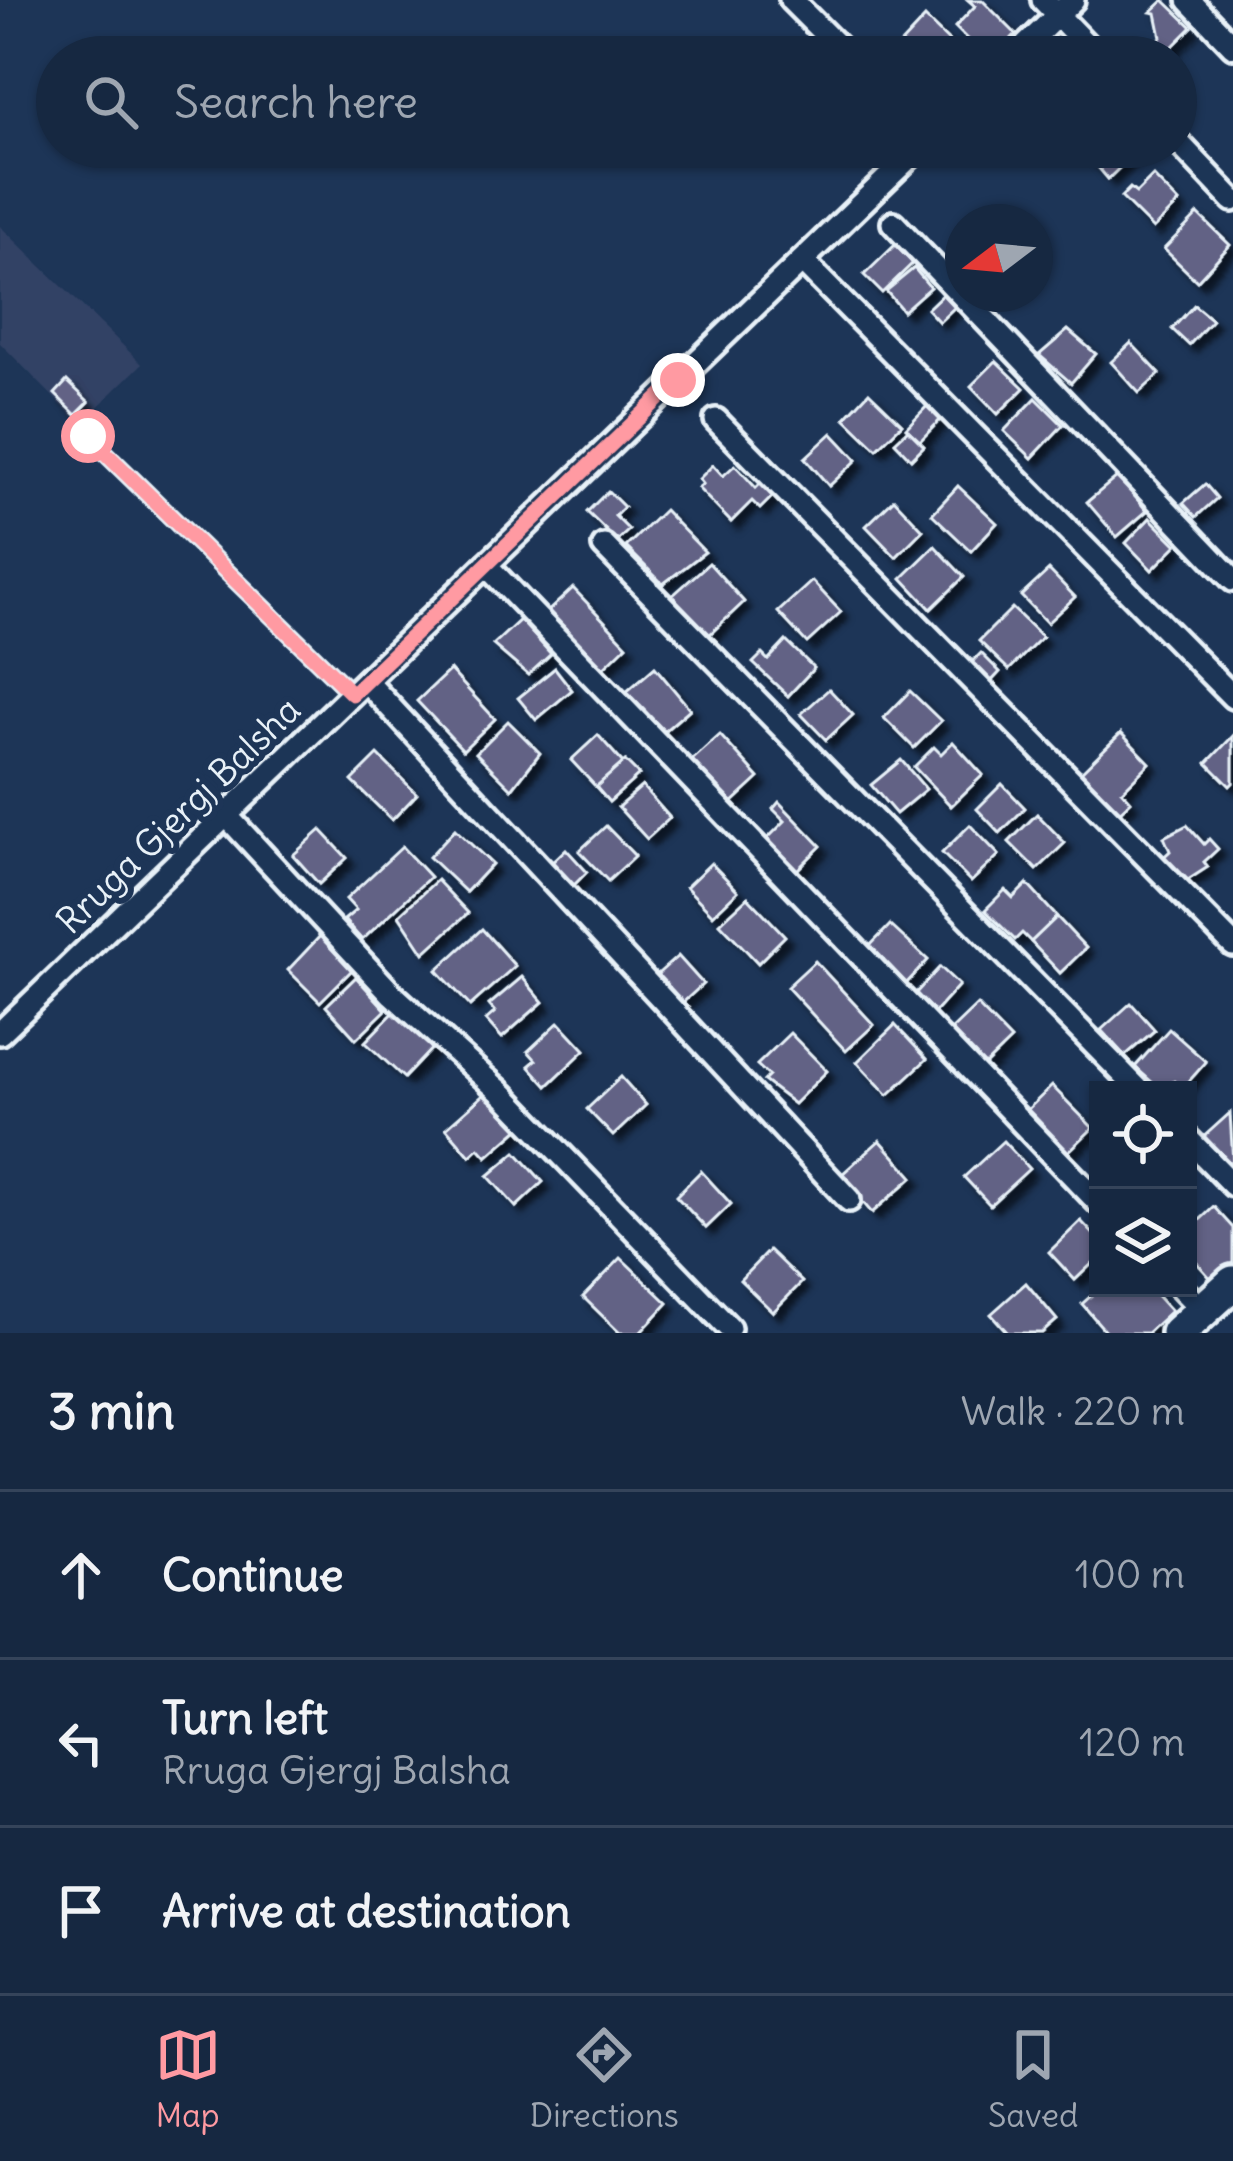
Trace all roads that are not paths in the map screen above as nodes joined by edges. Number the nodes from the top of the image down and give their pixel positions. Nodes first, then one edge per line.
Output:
1 (791, 0) edge
2 (1190, 0) edge
3 (1058, 5) edge
4 (827, 36) edge
5 (1032, 36) edge
6 (1082, 36) edge
7 (1233, 46) edge
8 (1197, 162) edge
9 (898, 168) edge
10 (1233, 200) edge
11 (893, 223) dead end
12 (802, 261) junction
13 (716, 420) dead end
14 (88, 436) dead end
15 (604, 546) dead end
16 (486, 565) junction
17 (1233, 580) edge
18 (359, 687) junction
19 (1233, 698) edge
20 (225, 814) junction
21 (1233, 946) edge
22 (0, 1033) edge
23 (1130, 1081) edge
24 (1197, 1148) edge
25 (1233, 1185) edge
26 (1089, 1193) edge
27 (849, 1200) dead end
28 (1233, 1283) edge
29 (1187, 1310) edge
30 (729, 1328) dead end

1 - 4 street
2 - 7 street
3 - 5 street
3 - 6 street
8 - 10 street
9 - 12 street, Rruga Gjergj Balsha
11 - 17 street
12 - 16 street, Rruga Gjergj Balsha
12 - 19 street
13 - 21 street
14 - 18 lane
15 - 23 street
16 - 18 street, Rruga Gjergj Balsha
16 - 26 street
18 - 20 street, Rruga Gjergj Balsha
18 - 27 street
20 - 22 street, Rruga Gjergj Balsha
20 - 30 street
24 - 25 street
28 - 29 main road

